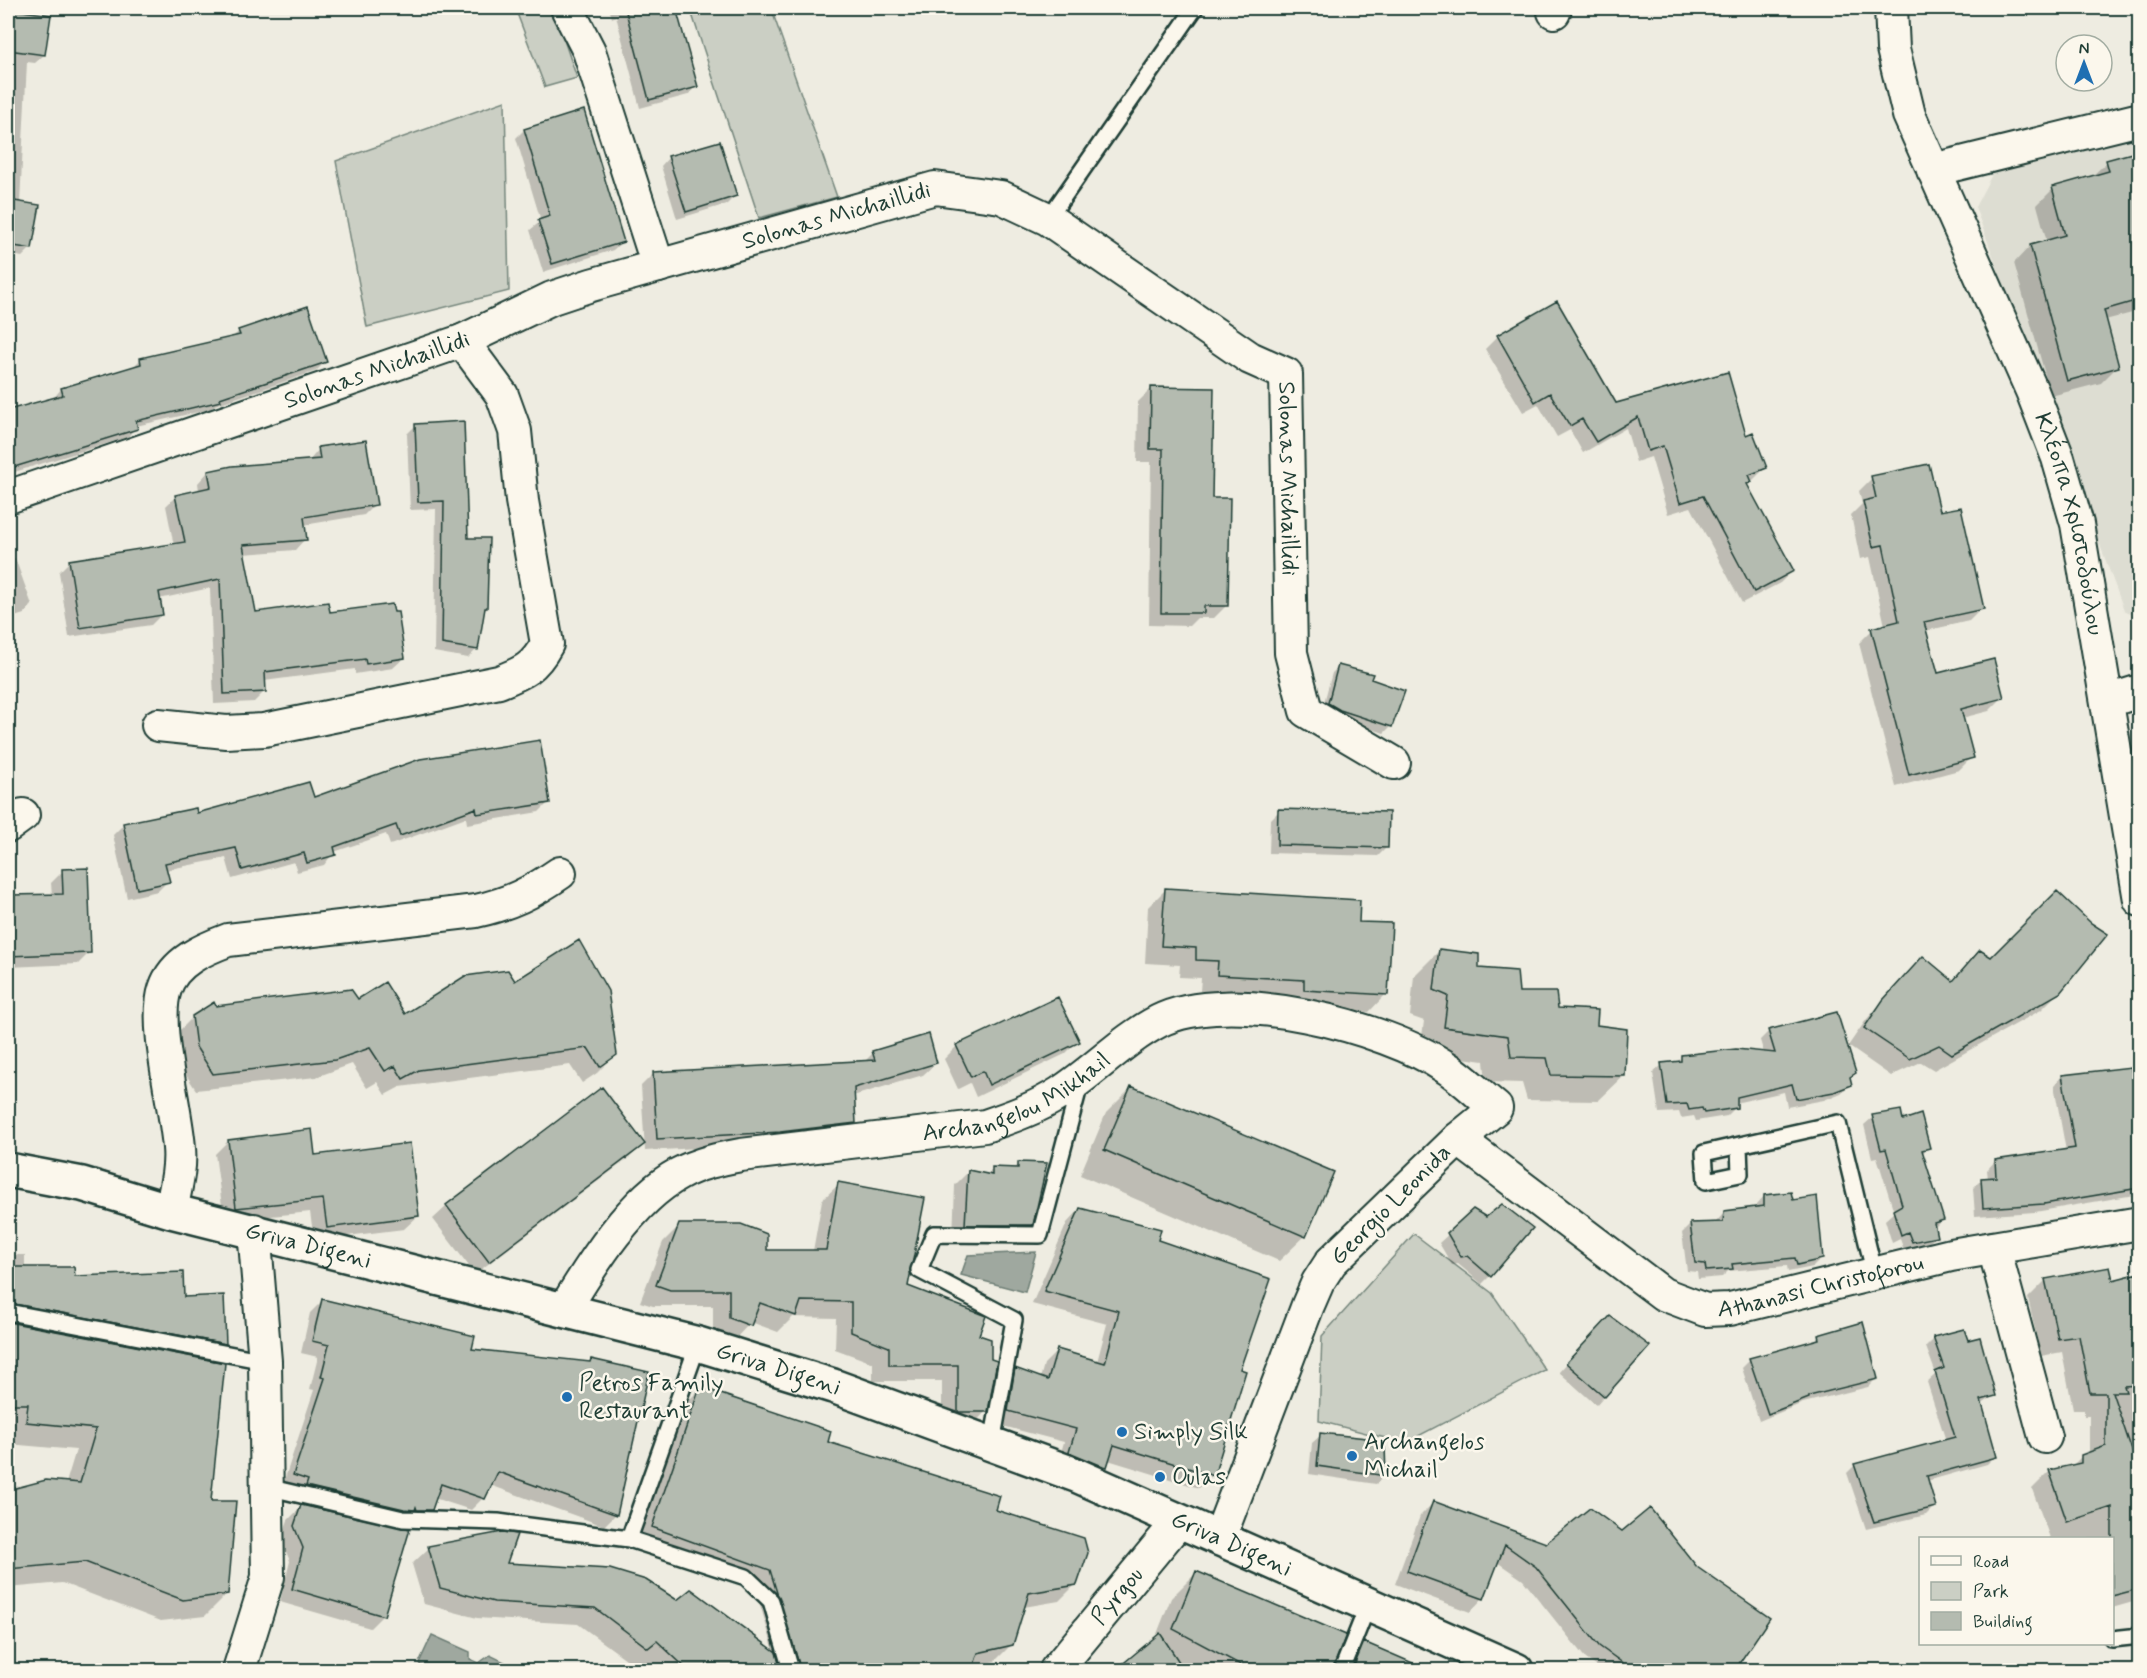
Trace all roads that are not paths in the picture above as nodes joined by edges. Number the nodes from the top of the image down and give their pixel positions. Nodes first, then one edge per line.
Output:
1 (567, 8) edge
2 (1195, 8) edge
3 (1891, 8) edge
4 (2139, 119) edge
5 (1933, 170) junction
6 (1048, 219) junction
7 (658, 266) junction
8 (462, 341) junction
9 (8, 497) edge
10 (2139, 691) edge
11 (2108, 701) junction
12 (158, 725) dead end
13 (1394, 763) dead end
14 (560, 873) dead end
15 (2139, 900) edge
16 (1082, 1077) junction
17 (1458, 1139) junction
18 (1739, 1146) dead end
19 (8, 1170) edge
20 (171, 1211) junction
21 (2139, 1223) edge
22 (254, 1230) junction
23 (1994, 1248) junction
24 (1875, 1275) junction
25 (564, 1310) junction
26 (8, 1312) edge
27 (698, 1344) junction
28 (265, 1361) junction
29 (2044, 1437) dead end
30 (992, 1443) junction
31 (267, 1487) junction
32 (1179, 1521) junction
33 (629, 1539) junction
34 (1219, 1539) junction
35 (1368, 1605) junction
36 (2139, 1636) edge
37 (2114, 1639) edge
38 (240, 1671) edge
39 (791, 1671) edge
40 (1056, 1671) edge
41 (1342, 1671) edge
42 (1516, 1671) edge

1 - 7 street
2 - 6 lane
3 - 5 street, Κλέοπα Χριστοδούλου
4 - 5 street
5 - 11 street, Κλέοπα Χριστοδούλου
6 - 7 street, Solonas Michaillidi
6 - 13 street, Solonas Michaillidi
7 - 8 street, Solonas Michaillidi
8 - 9 street, Solonas Michaillidi
8 - 12 street
10 - 11 street
11 - 15 street, Κλέοπα Χριστοδούλου
14 - 20 street
16 - 17 street, Archangelou Mikhail
16 - 25 street, Archangelou Mikhail
16 - 30 lane
17 - 24 street, Athanasi Christoforou
17 - 34 street, Georgio Leonida
18 - 24 lane
19 - 20 main road, Griva Digeni
20 - 22 main road, Griva Digeni
21 - 23 street, Athanasi Christoforou
22 - 25 main road, Griva Digeni
22 - 28 street
23 - 24 street, Athanasi Christoforou
23 - 29 street
25 - 27 main road, Griva Digeni
26 - 28 lane
27 - 30 main road, Griva Digeni
27 - 33 lane
28 - 31 street
30 - 32 main road, Griva Digeni
31 - 33 lane
31 - 38 street
32 - 34 main road, Griva Digeni
32 - 40 street, Pyrgou
33 - 39 lane
34 - 35 main road, Griva Digeni
35 - 41 lane
35 - 42 main road, Griva Digeni
36 - 37 lane

